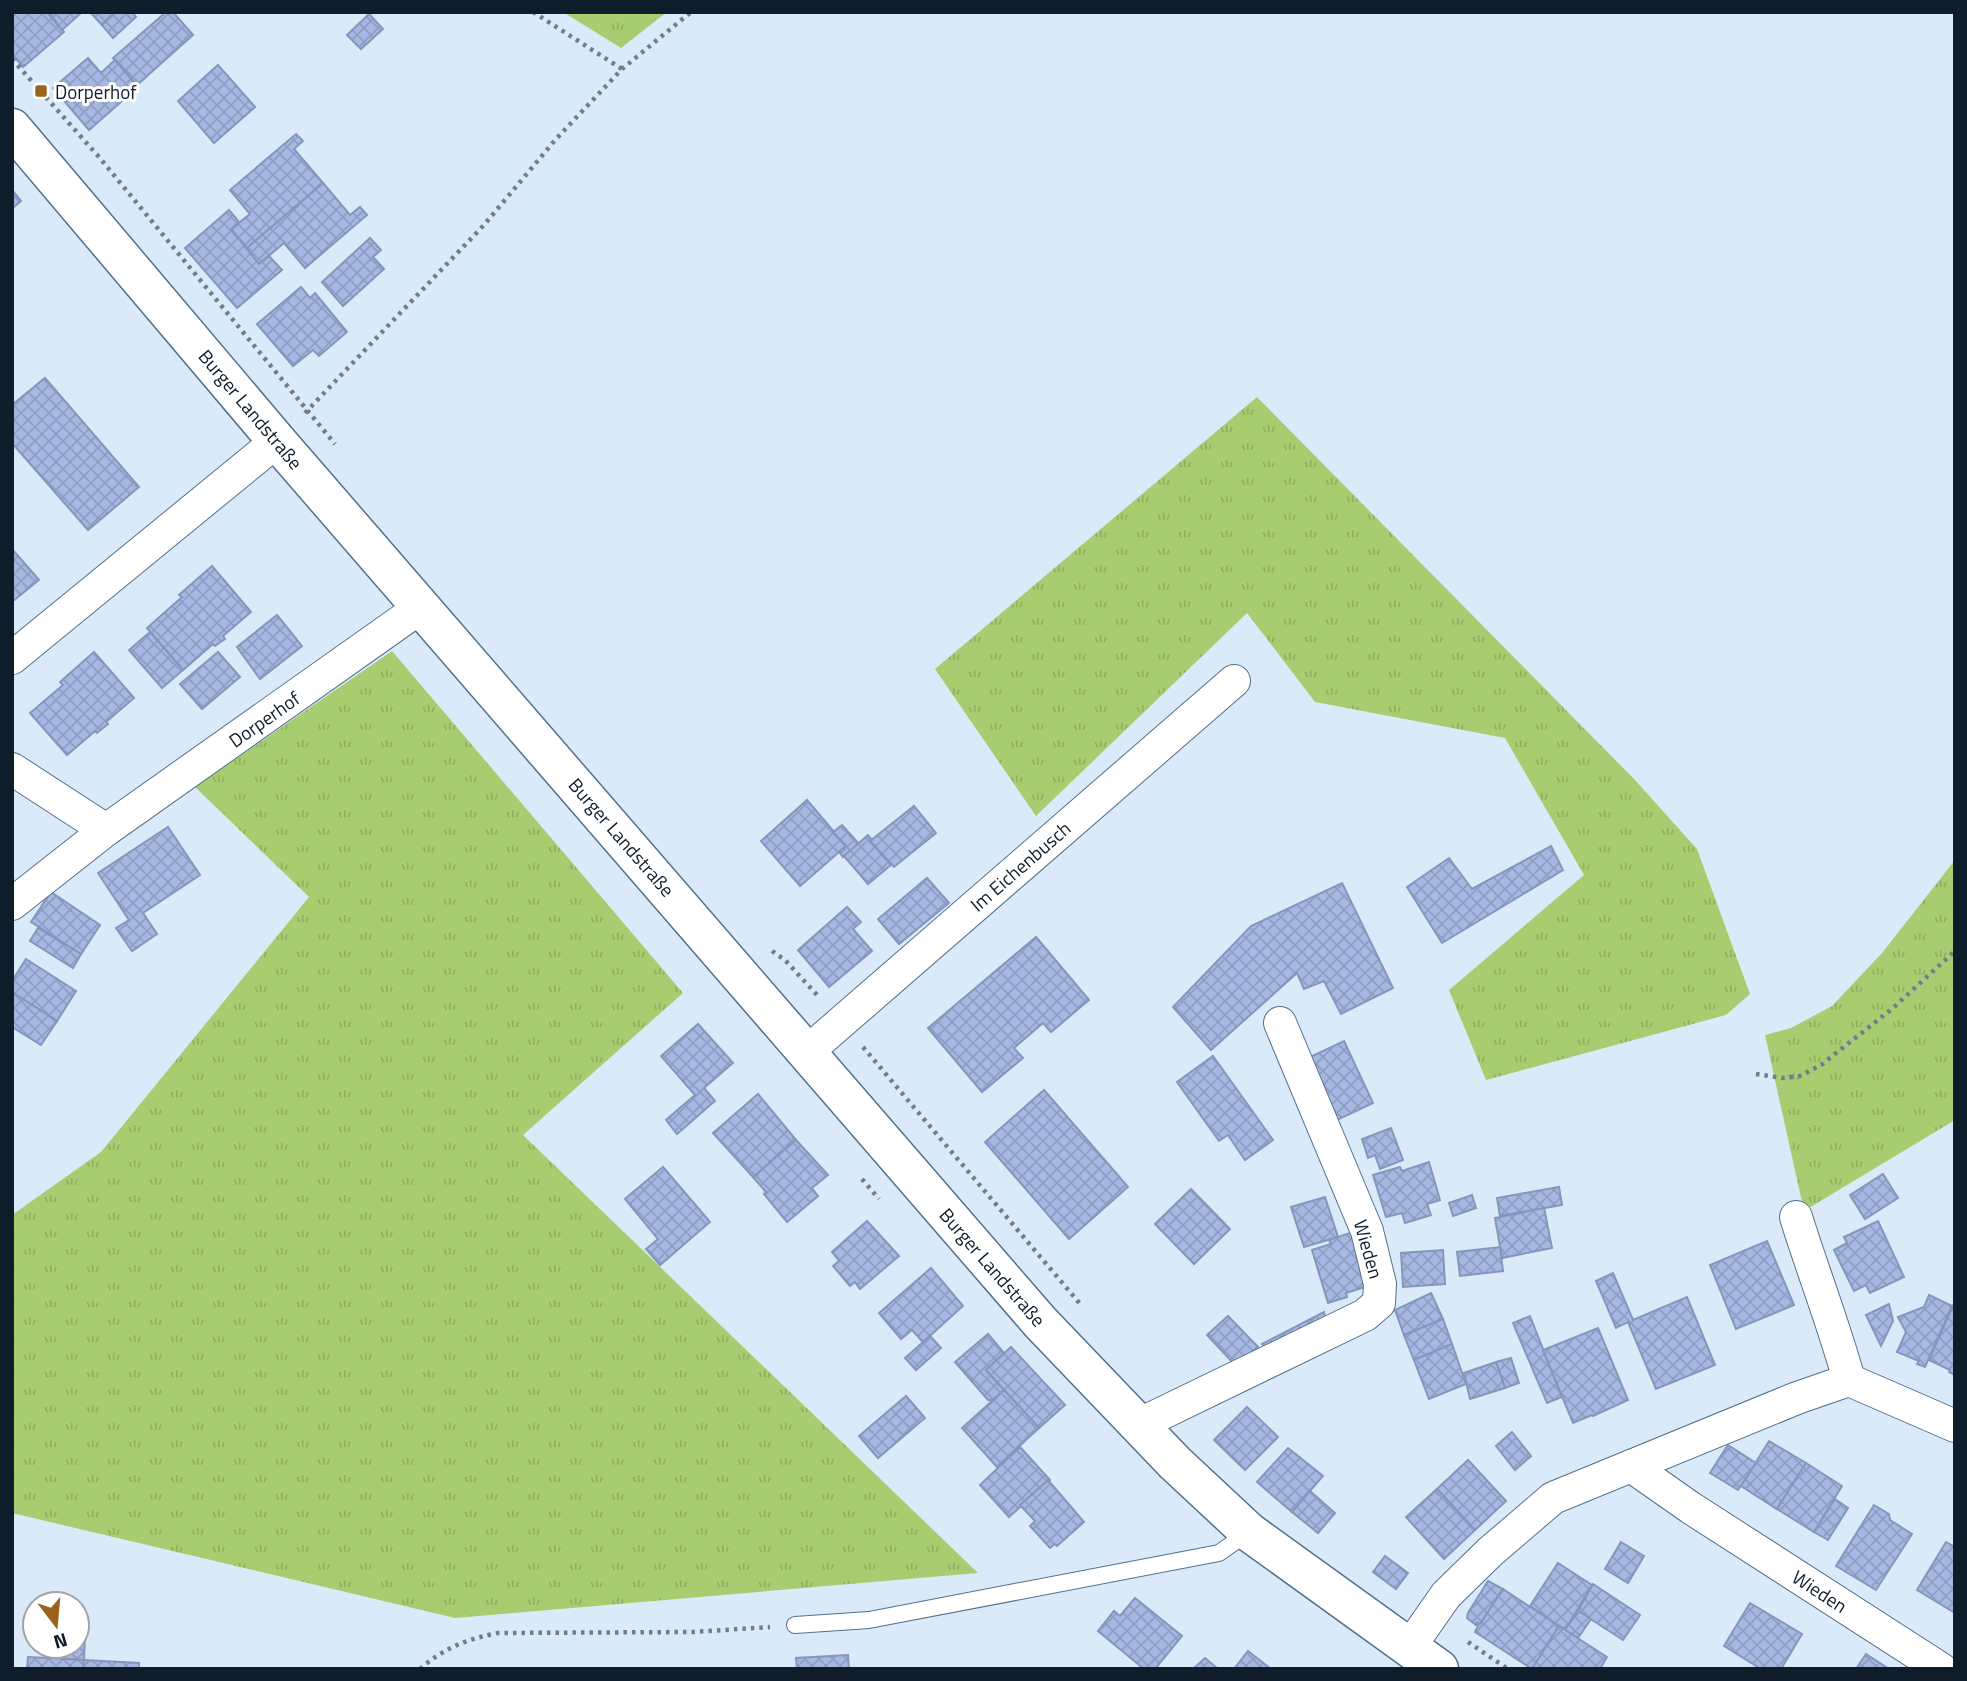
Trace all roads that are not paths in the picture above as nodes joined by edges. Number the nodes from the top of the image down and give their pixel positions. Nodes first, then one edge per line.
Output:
1 (12, 128) edge
2 (277, 441) junction
3 (421, 607) junction
4 (12, 658) edge
5 (1234, 681) dead end
6 (12, 769) edge
7 (106, 830) junction
8 (12, 904) edge
9 (1280, 1023) dead end
10 (807, 1052) junction
11 (1796, 1217) dead end
12 (1849, 1380) junction
13 (1138, 1425) junction
14 (1955, 1426) edge
15 (1631, 1465) junction
16 (1249, 1532) junction
17 (795, 1625) road end
18 (1409, 1648) junction
19 (1439, 1669) edge
20 (1941, 1669) edge

1 - 2 main road, Burger Landstraße
2 - 3 main road, Burger Landstraße
2 - 4 street
3 - 7 street, Dorperhof
3 - 10 main road, Burger Landstraße
5 - 10 street, Im Eichenbusch
6 - 7 street
7 - 8 street, Dorperhof
9 - 13 street, Wieden
10 - 13 main road, Burger Landstraße
11 - 12 street
12 - 14 street
12 - 15 street
13 - 16 main road, Burger Landstraße
15 - 18 street
15 - 20 street, Wieden
16 - 17 lane
16 - 18 main road, Burger Landstraße
18 - 19 main road, Burger Landstraße

